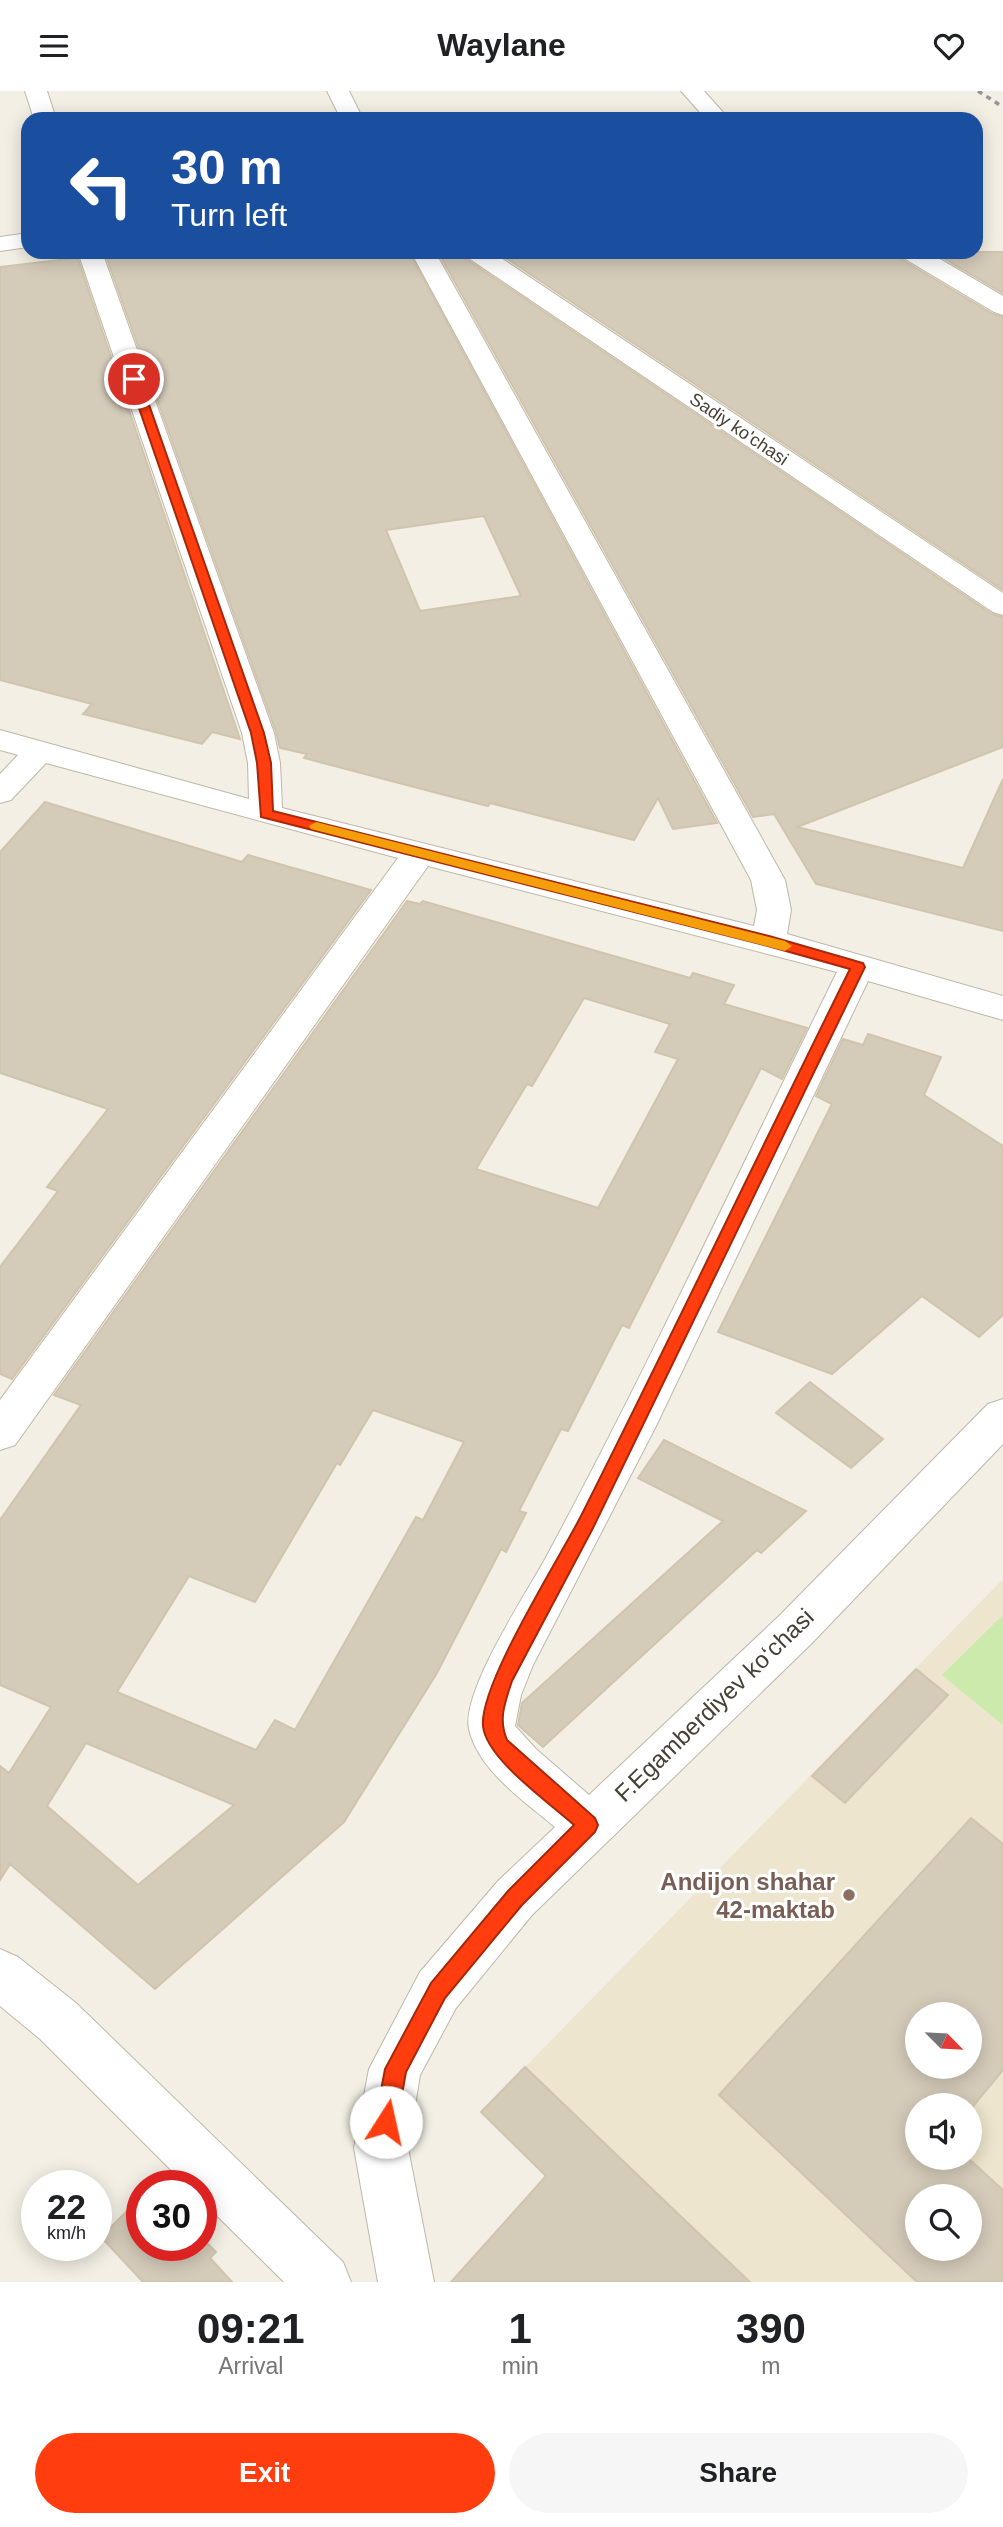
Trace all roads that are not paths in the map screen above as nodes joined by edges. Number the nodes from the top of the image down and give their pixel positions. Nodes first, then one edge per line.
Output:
1 (36, 91) edge
2 (338, 91) edge
3 (692, 91) edge
4 (44, 112) edge
5 (348, 112) edge
6 (712, 112) edge
7 (21, 241) edge
8 (0, 244) edge
9 (92, 259) edge
10 (427, 259) edge
11 (486, 259) edge
12 (923, 259) edge
13 (1003, 307) edge
14 (1003, 606) edge
15 (0, 740) edge
16 (39, 751) junction
17 (0, 793) edge
18 (266, 814) junction
19 (420, 852) junction
20 (769, 941) junction
21 (858, 967) junction
22 (1003, 1008) edge
23 (1003, 1416) edge
24 (0, 1433) edge
25 (588, 1825) junction
26 (0, 1974) edge
27 (323, 2282) edge
28 (406, 2282) edge

1 - 4 street
2 - 5 street
3 - 6 street
7 - 8 street
9 - 18 street
10 - 20 street
11 - 14 street, Sadiy ko'chasi
12 - 13 street
15 - 16 street
16 - 17 street
16 - 18 street
18 - 19 street
19 - 20 street
19 - 24 street
20 - 21 street
21 - 22 street
21 - 25 street
23 - 25 street, F.Egamberdiyev kо‘chasi
25 - 28 street, F.Egamberdiyev kо‘chasi
26 - 27 street

